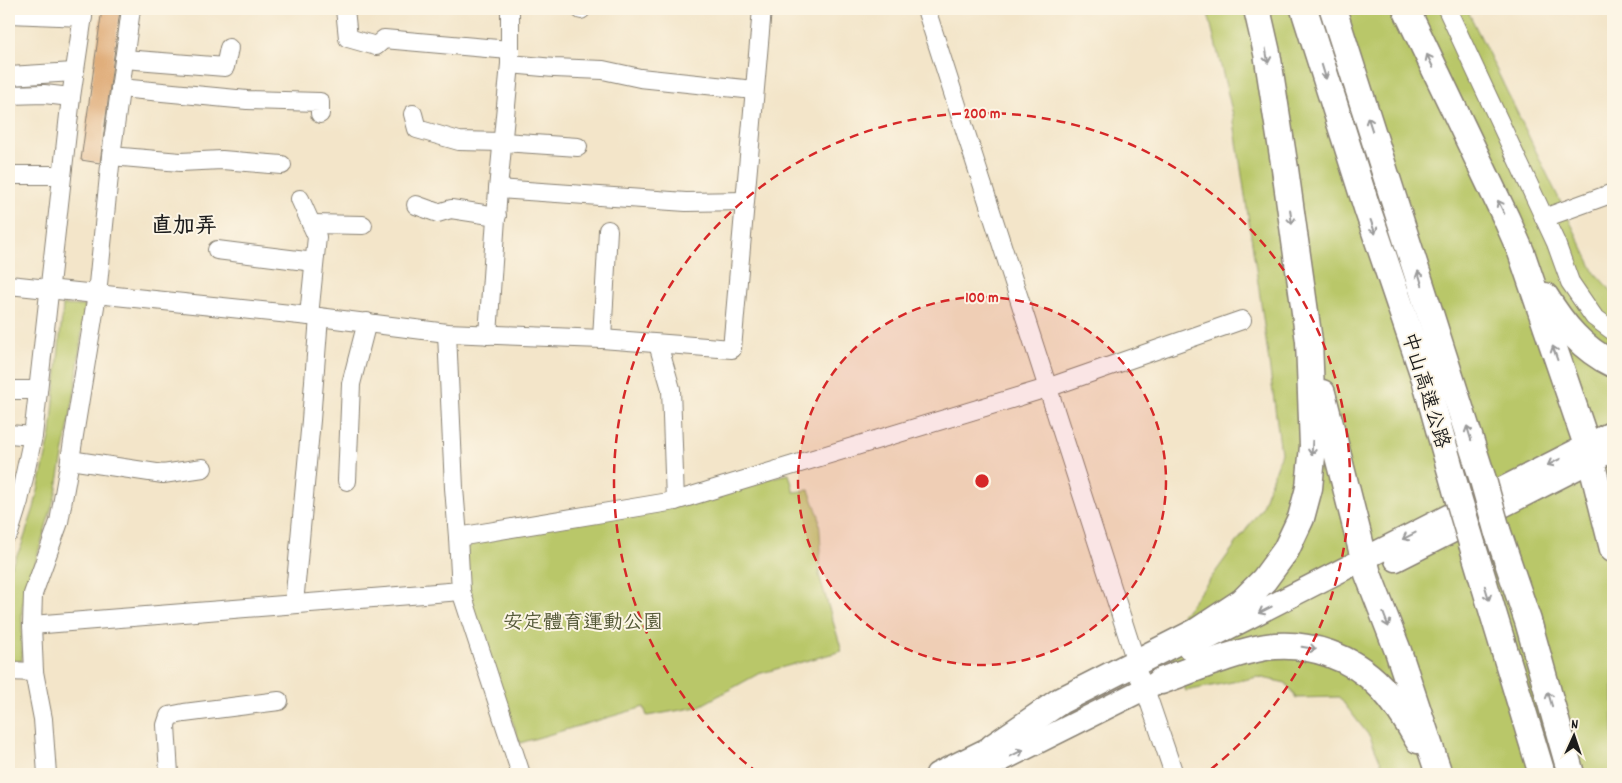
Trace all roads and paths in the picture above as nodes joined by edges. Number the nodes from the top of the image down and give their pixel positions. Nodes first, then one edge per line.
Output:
1 (131, 9) edge
2 (345, 9) edge
3 (510, 9) edge
4 (762, 9) edge
5 (926, 9) edge
6 (1257, 9) edge
7 (1304, 9) edge
8 (1334, 9) edge
9 (1406, 9) edge
10 (1447, 9) edge
11 (84, 13) edge
12 (9, 14) edge
13 (230, 48) dead end
14 (509, 57) junction
15 (124, 58) junction
16 (74, 72) junction
17 (9, 76) edge
18 (120, 88) junction
19 (754, 90) junction
20 (9, 96) edge
21 (71, 97) junction
22 (320, 114) dead end
23 (413, 114) dead end
24 (503, 142) junction
25 (578, 147) dead end
26 (112, 156) junction
27 (282, 166) dead end
28 (9, 175) edge
29 (62, 175) junction
30 (498, 189) junction
31 (1613, 193) edge
32 (300, 199) dead end
33 (745, 200) junction
34 (416, 205) dead end
35 (497, 216) junction
36 (1544, 218) junction
37 (311, 224) junction
38 (362, 225) dead end
39 (608, 230) dead end
40 (217, 250) dead end
41 (1521, 252) junction
42 (314, 262) junction
43 (9, 285) edge
44 (49, 290) junction
45 (97, 294) junction
46 (314, 316) junction
47 (1242, 320) dead end
48 (367, 322) junction
49 (1613, 330) edge
50 (447, 333) junction
51 (488, 335) junction
52 (602, 339) junction
53 (1309, 341) junction
54 (658, 344) junction
55 (1613, 364) edge
56 (1047, 388) junction
57 (9, 390) edge
58 (38, 390) junction
59 (1613, 432) edge
60 (9, 434) edge
61 (34, 436) junction
62 (1613, 450) edge
63 (1588, 453) junction
64 (70, 460) junction
65 (203, 468) dead end
66 (347, 480) dead end
67 (675, 500) junction
68 (9, 533) edge
69 (458, 537) junction
70 (1613, 549) edge
71 (1366, 567) junction
72 (461, 591) junction
73 (294, 604) junction
74 (32, 625) junction
75 (9, 672) edge
76 (34, 672) junction
77 (1145, 676) junction
78 (279, 701) dead end
79 (994, 747) joint
80 (47, 774) edge
81 (169, 774) edge
82 (521, 774) edge
83 (937, 774) edge
84 (974, 774) edge
85 (1174, 774) edge
86 (1439, 774) edge
87 (1542, 774) edge
88 (1571, 774) edge

1 - 15 street
2 - 14 street
3 - 14 street
4 - 19 street
5 - 56 street
6 -> 53 highway
7 -> 87 highway, 中山高速公路, bridge
88 -> 8 highway, 中山高速公路, bridge
41 -> 9 highway
10 - 36 street
11 - 12 street
11 - 16 street
13 - 15 street
14 - 19 street
14 - 24 street
15 - 18 street
16 - 17 street
16 - 21 street
18 - 22 street
18 - 26 street
19 - 33 street
20 - 21 street
21 - 29 street
23 - 24 street
24 - 25 street
24 - 30 street
26 - 27 street
26 - 45 street
28 - 29 street
29 - 44 street
30 - 33 street
30 - 35 street
31 - 36 street
32 - 37 street
33 - 54 street
34 - 35 street
35 - 51 street
36 - 49 street
37 - 38 street
37 - 42 street
39 - 52 street
40 - 42 street
41 - 55 highway
63 -> 41 highway
42 - 46 street
43 - 44 street
44 - 45 street
44 - 58 street
45 - 46 street
45 - 64 street
46 - 48 street
46 - 73 street
47 - 56 street
48 - 50 street
48 - 66 street
50 - 51 street
50 - 69 street
51 - 52 street
52 - 54 street
53 - 71 highway
53 -> 77 highway
54 - 67 street
56 - 67 street
56 - 77 street
57 - 58 street
58 - 61 street
59 - 63 main road
60 - 61 street
61 - 68 street
62 - 63 main road
63 - 70 highway
63 - 71 main road
64 - 65 street
64 - 74 street
67 - 69 street
69 - 72 street
71 - 77 main road
71 -> 86 highway
72 - 73 street
72 - 82 street
73 - 74 street
74 - 76 street
75 - 76 street
76 - 80 street
77 - 79 highway
84 -> 77 main road
77 - 85 street
77 -> 86 highway
78 - 81 street
79 - 83 main road

